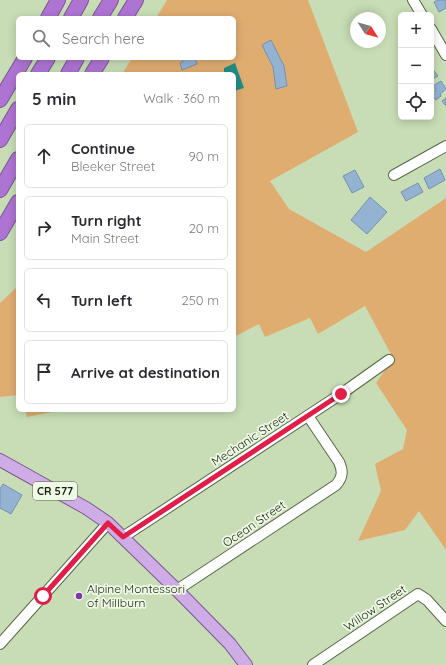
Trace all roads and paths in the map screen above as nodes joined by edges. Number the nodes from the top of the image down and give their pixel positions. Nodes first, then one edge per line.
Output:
1 (58, 0) edge
2 (81, 0) edge
3 (111, 0) edge
4 (136, 0) edge
5 (413, 0) edge
6 (420, 12) edge
7 (49, 16) edge
8 (72, 16) edge
9 (101, 16) edge
10 (126, 16) edge
11 (434, 35) edge
12 (446, 55) edge
13 (23, 60) edge
14 (47, 60) edge
15 (76, 60) edge
16 (101, 60) edge
17 (16, 72) edge
18 (16, 72) edge
19 (39, 72) edge
20 (69, 72) edge
21 (93, 72) edge
22 (0, 100) edge
23 (16, 112) edge
24 (0, 140) edge
25 (446, 146) edge
26 (16, 162) edge
27 (394, 175) dead end
28 (0, 190) edge
29 (16, 205) edge
30 (0, 232) edge
31 (389, 360) dead end
32 (308, 416) junction
33 (0, 460) edge
34 (108, 523) junction
35 (123, 537) junction
36 (177, 590) junction
37 (446, 622) edge
38 (0, 644) edge
39 (246, 665) edge
40 (314, 665) edge

1 - 7 highway
2 - 8 highway
3 - 9 highway
4 - 10 highway
5 - 6 street
11 - 12 street
13 - 17 highway
14 - 19 highway
15 - 20 highway
16 - 21 highway
18 - 22 highway
23 - 24 highway
25 - 27 street
26 - 28 highway
29 - 30 highway
31 - 32 street, Mechanic Street
32 - 35 street, Mechanic Street
32 - 36 street, Ocean Street
33 - 34 main road, CR 577
34 - 35 main road, CR 577
34 - 38 street
35 - 36 main road, CR 577
36 - 39 main road, CR 577
37 - 40 street, Willow Street

